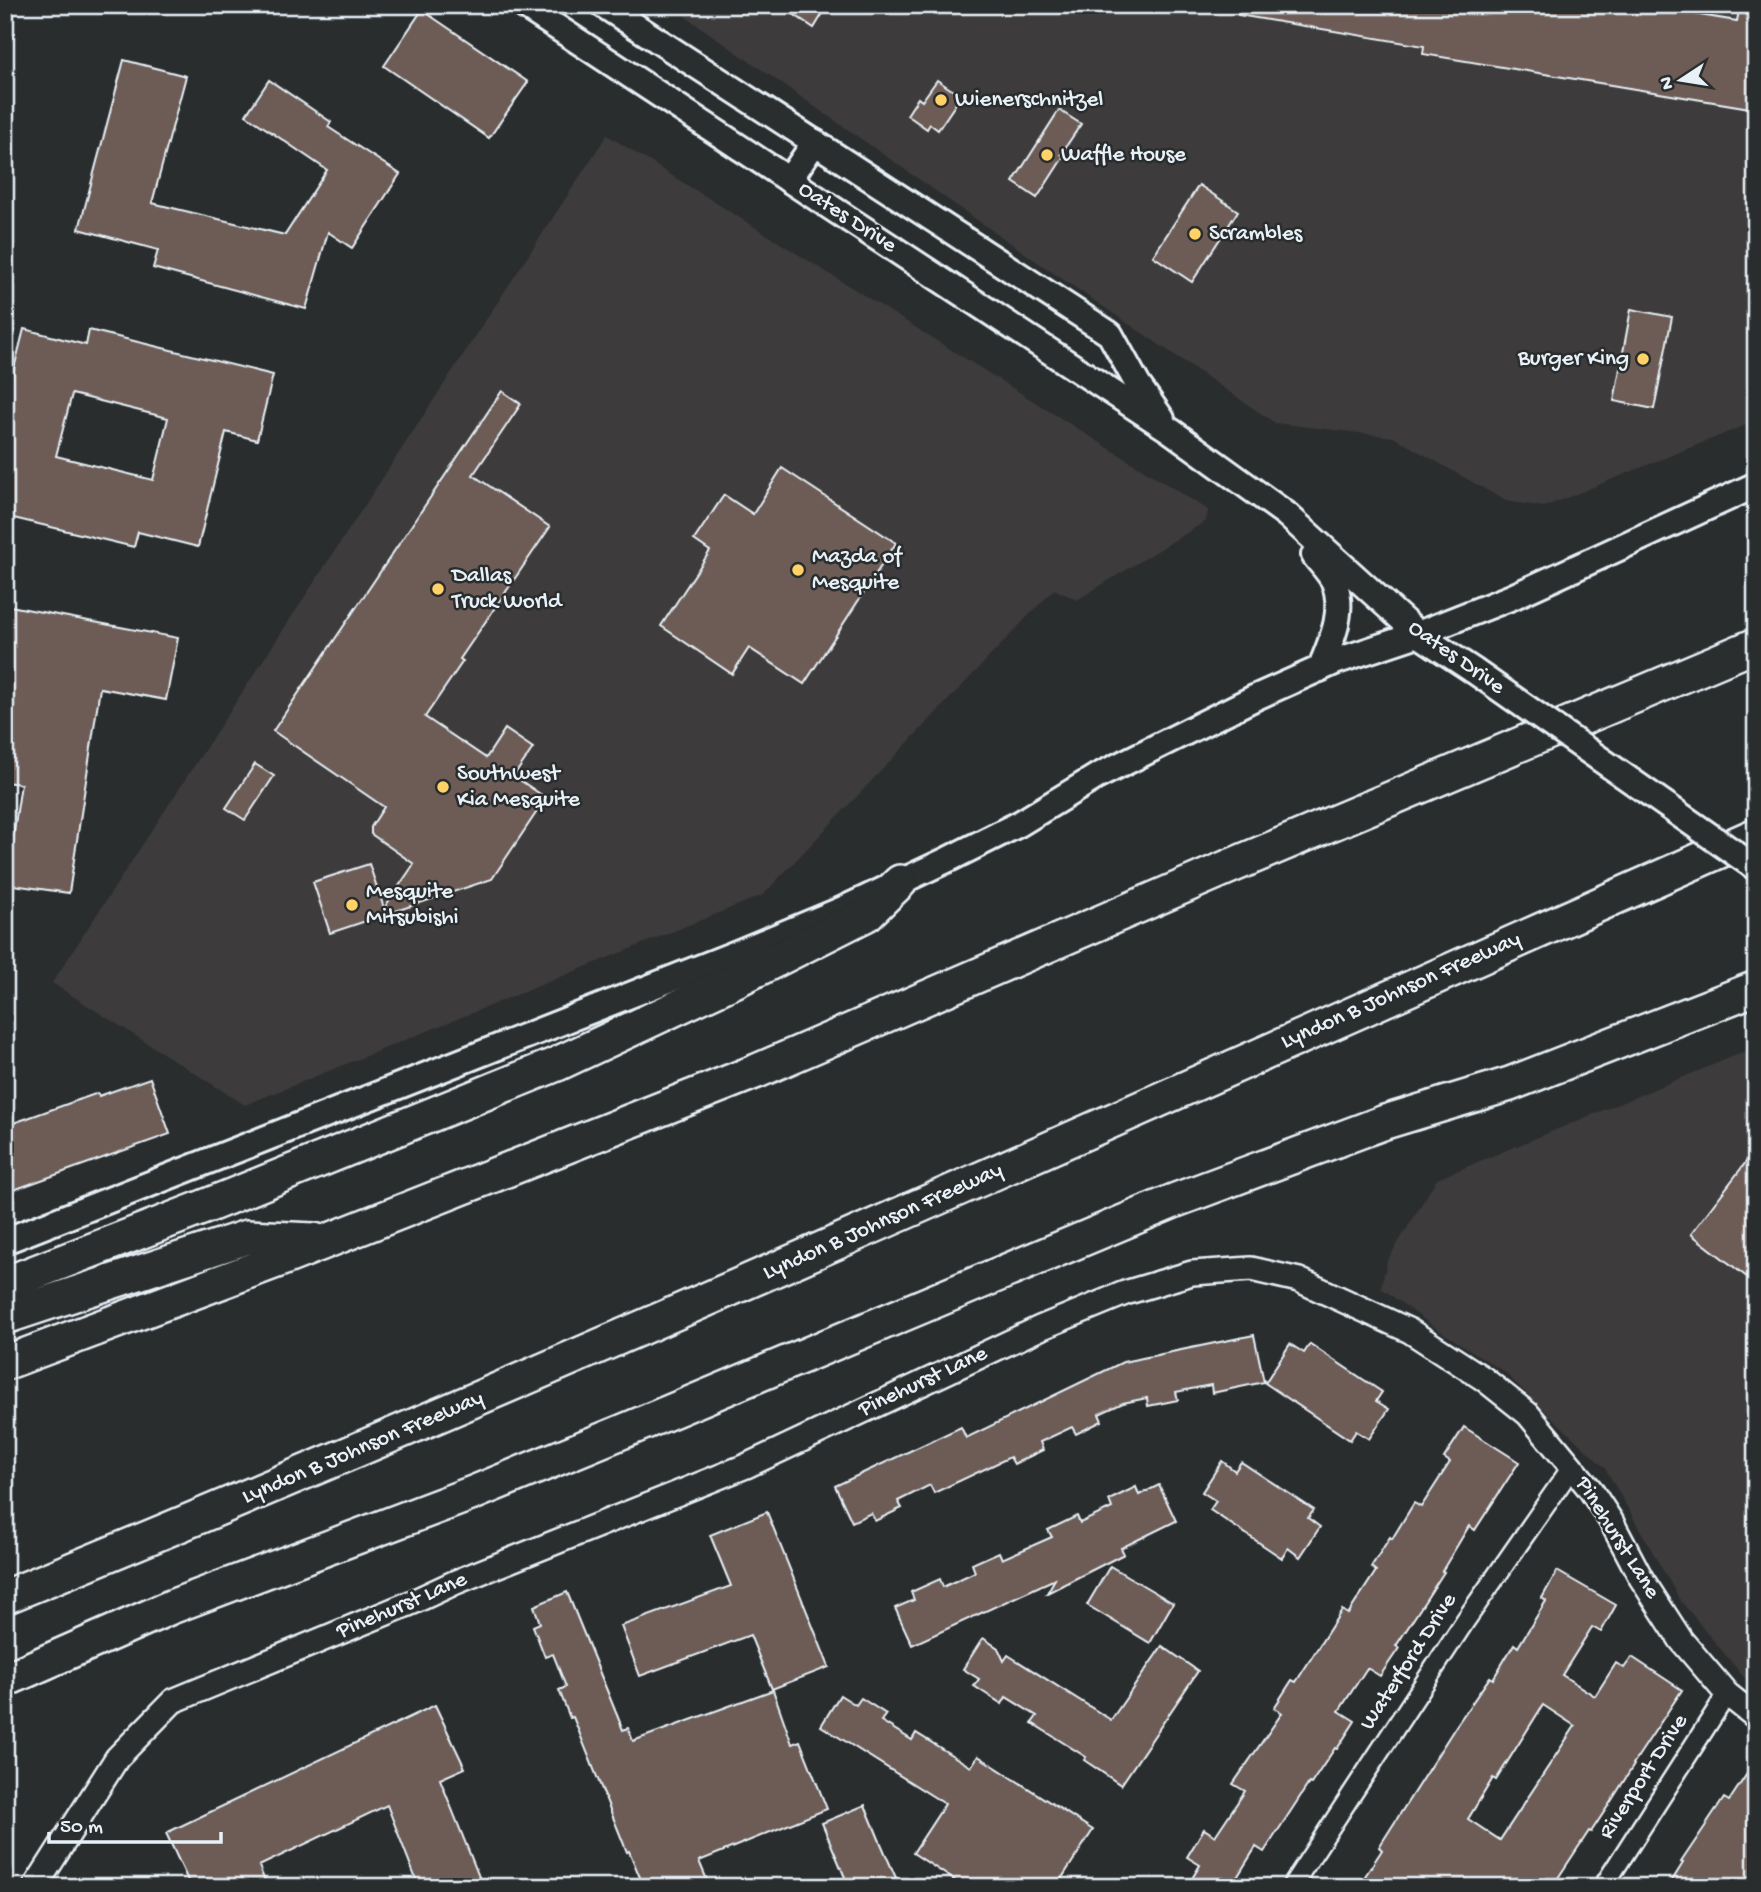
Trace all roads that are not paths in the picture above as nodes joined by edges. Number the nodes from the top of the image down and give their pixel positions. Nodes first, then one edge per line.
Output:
1 (523, 5) edge
2 (603, 5) edge
3 (816, 142) junction
4 (789, 180) junction
5 (1171, 432) junction
6 (1756, 485) edge
7 (1286, 514) junction
8 (1418, 634) junction
9 (1756, 645) edge
10 (1320, 669) junction
11 (1756, 835) edge
12 (1756, 868) edge
13 (900, 882) junction
14 (1756, 988) edge
15 (5, 1241) edge
16 (327, 1241) junction
17 (5, 1284) edge
18 (5, 1317) edge
19 (5, 1363) edge
20 (1572, 1467) junction
21 (5, 1597) edge
22 (5, 1679) edge
23 (1727, 1694) junction
24 (1756, 1717) edge
25 (35, 1887) edge
26 (1291, 1887) edge
27 (1603, 1887) edge

1 - 4 main road, Oates Drive
2 - 3 main road, Oates Drive
3 - 4 main road
3 - 5 main road, Oates Drive
4 - 5 main road, Oates Drive
5 - 7 main road, Oates Drive
6 - 8 main road
7 - 8 main road, Oates Drive
7 - 10 main road
8 - 10 main road
8 - 12 main road, Oates Drive, bridge
9 - 16 highway
10 - 13 main road
11 - 21 highway, Lyndon B Johnson Freeway
13 - 15 main road
13 - 17 highway
14 - 22 highway
16 - 18 highway
16 - 19 highway
20 - 23 street, Pinehurst Lane
20 - 25 street, Pinehurst Lane
20 - 26 street, Waterford Drive
23 - 24 street, Pinehurst Lane
23 - 27 street, Riverport Drive

